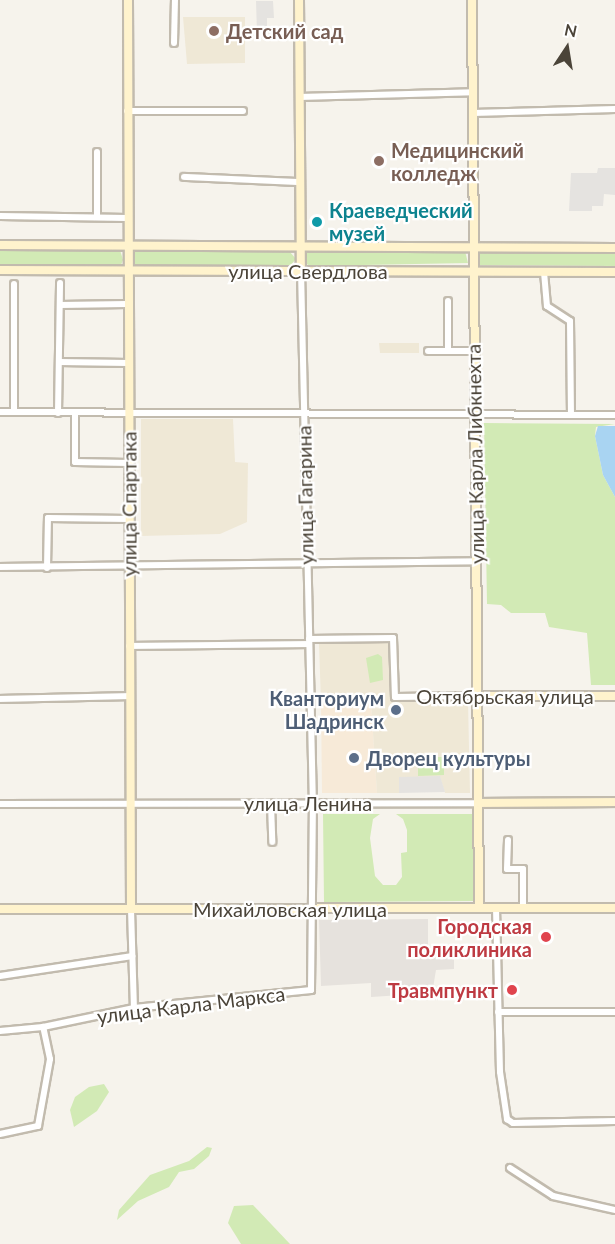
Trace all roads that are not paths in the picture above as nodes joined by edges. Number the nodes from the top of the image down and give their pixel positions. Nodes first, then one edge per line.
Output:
1 (128, 0) edge
2 (174, 0) edge
3 (299, 0) edge
4 (472, 0) edge
5 (174, 43) dead end
6 (473, 92) junction
7 (299, 97) junction
8 (615, 109) edge
9 (127, 111) junction
10 (243, 111) dead end
11 (473, 113) junction
12 (97, 152) dead end
13 (184, 177) dead end
14 (300, 182) junction
15 (0, 216) edge
16 (98, 216) junction
17 (127, 218) junction
18 (0, 245) edge
19 (127, 246) junction
20 (302, 246) junction
21 (472, 247) junction
22 (615, 248) edge
23 (0, 270) edge
24 (126, 270) junction
25 (301, 270) junction
26 (472, 272) junction
27 (544, 272) junction
28 (615, 272) edge
29 (60, 283) dead end
30 (15, 284) dead end
31 (448, 300) dead end
32 (127, 304) junction
33 (60, 305) junction
34 (428, 351) dead end
35 (448, 351) junction
36 (473, 351) junction
37 (58, 362) junction
38 (128, 363) junction
39 (0, 412) edge
40 (14, 412) junction
41 (58, 412) junction
42 (75, 413) junction
43 (128, 413) junction
44 (303, 413) junction
45 (474, 414) junction
46 (571, 415) junction
47 (615, 415) edge
48 (128, 463) junction
49 (129, 519) junction
50 (477, 561) junction
51 (306, 566) junction
52 (0, 567) edge
53 (48, 568) junction
54 (129, 568) junction
55 (309, 641) junction
56 (129, 646) junction
57 (130, 696) junction
58 (478, 696) junction
59 (615, 696) edge
60 (0, 699) edge
61 (615, 802) edge
62 (313, 803) junction
63 (479, 803) junction
64 (0, 804) edge
65 (128, 804) junction
66 (271, 804) junction
67 (508, 840) dead end
68 (272, 842) dead end
69 (479, 908) junction
70 (496, 908) junction
71 (523, 908) junction
72 (615, 908) edge
73 (0, 909) edge
74 (130, 909) junction
75 (311, 909) junction
76 (132, 956) junction
77 (0, 976) edge
78 (311, 990) joint
79 (134, 1008) junction
80 (498, 1012) junction
81 (615, 1012) edge
82 (43, 1027) junction
83 (0, 1031) edge
84 (615, 1121) edge
85 (0, 1134) edge
86 (510, 1168) dead end
87 (615, 1210) edge

1 - 9 street, улица Спартака
2 - 5 street
3 - 7 street, улица Гагарина
4 - 6 street, улица Карла Либкнехта
6 - 7 street
6 - 11 street, улица Карла Либкнехта
7 - 14 street, улица Гагарина
8 - 11 street
9 - 10 street
9 - 17 street, улица Спартака
11 - 21 street, улица Карла Либкнехта
12 - 16 street
13 - 14 street
14 - 20 street, улица Гагарина
15 - 16 street
16 - 17 street
17 - 19 street, улица Спартака
18 - 19 street, улица Свердлова
19 - 20 street, улица Свердлова
19 - 24 street, улица Спартака
20 - 21 street, улица Свердлова
20 - 25 street, улица Гагарина
21 - 22 street, улица Свердлова
21 - 26 street, улица Карла Либкнехта
23 - 24 street, улица Свердлова
24 - 25 street, улица Свердлова
24 - 32 street, улица Спартака
25 - 26 street, улица Свердлова
25 - 44 street, улица Гагарина
26 - 27 street, улица Свердлова
26 - 36 street, улица Карла Либкнехта
27 - 28 street, улица Свердлова
27 - 46 street
29 - 33 street
30 - 40 street
31 - 35 street
32 - 33 street
32 - 38 street, улица Спартака
33 - 37 street
34 - 35 street
35 - 36 street
36 - 45 street, улица Карла Либкнехта
37 - 38 street
37 - 41 street
38 - 43 street, улица Спартака
39 - 40 street
40 - 41 street
41 - 42 street
42 - 43 street
42 - 48 street
43 - 44 street
43 - 48 street, улица Спартака
44 - 45 street
44 - 51 street, улица Гагарина
45 - 46 street
45 - 50 street, улица Карла Либкнехта
46 - 47 street
48 - 49 street, улица Спартака
49 - 53 street
49 - 54 street, улица Спартака
50 - 51 street
50 - 58 street, улица Карла Либкнехта
51 - 54 street
51 - 55 street, улица Гагарина
52 - 53 street
53 - 54 street
54 - 56 street, улица Спартака
55 - 56 street, Октябрьская улица
55 - 58 street, Октябрьская улица
55 - 62 street, улица Гагарина
56 - 57 street, улица Спартака
57 - 60 street
57 - 65 street, улица Спартака
58 - 59 street, Октябрьская улица
58 - 63 street, улица Карла Либкнехта
61 - 63 street, улица Ленина
62 - 63 street, улица Ленина
62 - 66 street, улица Ленина
62 - 75 street, улица Гагарина
63 - 69 street, улица Карла Либкнехта
64 - 65 street, улица Ленина
65 - 66 street, улица Ленина
65 - 74 street, улица Спартака
66 - 68 street
67 - 71 street
69 - 70 street, Михайловская улица
69 - 75 street, Михайловская улица
70 - 71 street, Михайловская улица
70 - 80 street
71 - 72 street, Михайловская улица
73 - 74 street, Михайловская улица
74 - 75 street, Михайловская улица
74 - 76 street, улица Спартака
75 - 78 street, улица Гагарина
76 - 77 street
76 - 79 street, улица Спартака
78 - 79 street, улица Карла Маркса
79 - 82 street, улица Карла Маркса
80 - 81 street
80 - 84 street
82 - 83 street, улица Карла Маркса
82 - 85 street
86 - 87 street

